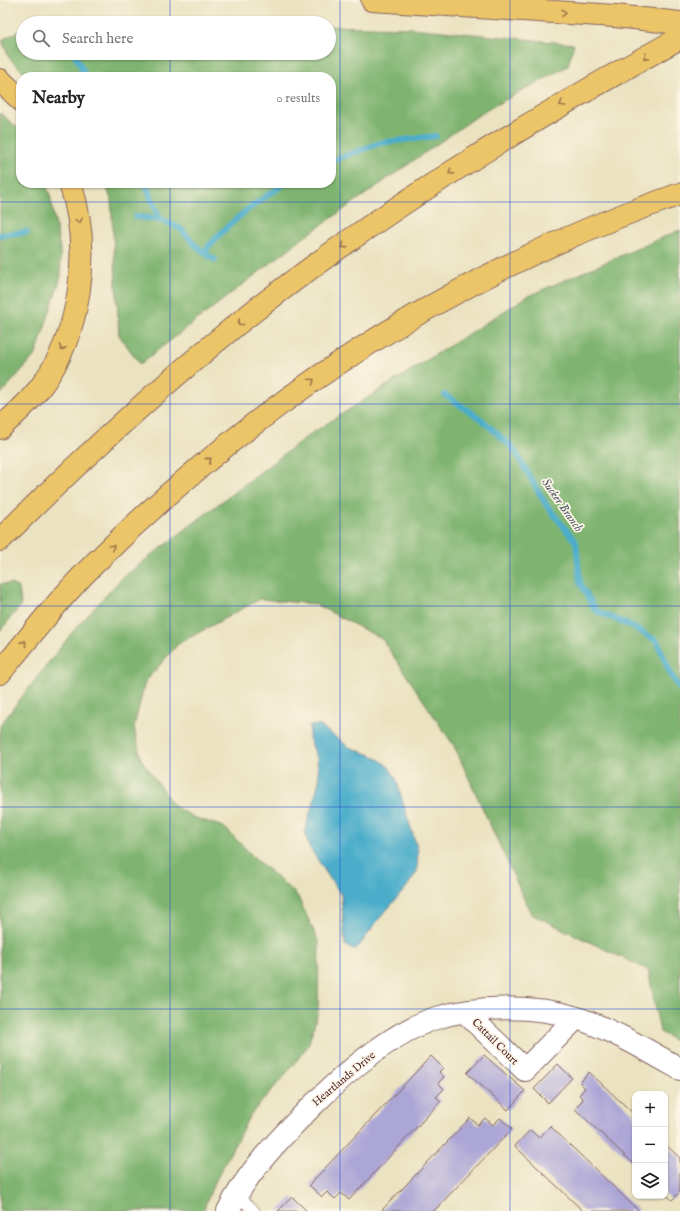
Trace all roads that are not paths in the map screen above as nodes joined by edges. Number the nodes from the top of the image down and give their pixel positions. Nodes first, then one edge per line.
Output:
1 (372, 0) edge
2 (680, 23) edge
3 (680, 38) edge
4 (0, 80) edge
5 (16, 95) edge
6 (72, 188) edge
7 (680, 194) edge
8 (0, 428) edge
9 (0, 540) edge
10 (0, 673) edge
11 (465, 1012) junction
12 (576, 1018) junction
13 (680, 1069) edge
14 (232, 1203) edge
15 (254, 1211) edge

1 -> 2 highway
3 -> 9 highway
4 - 5 highway
6 -> 8 highway
10 -> 7 highway
11 - 12 street, Heartlands Drive
11 - 12 street, Cattail Court
11 - 14 street, Heartlands Drive
12 - 13 street, Heartlands Drive
14 - 15 lane

